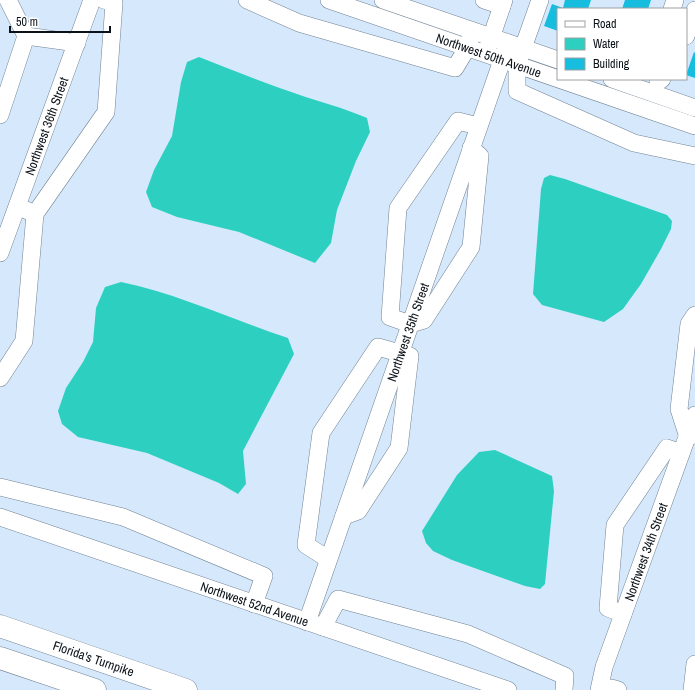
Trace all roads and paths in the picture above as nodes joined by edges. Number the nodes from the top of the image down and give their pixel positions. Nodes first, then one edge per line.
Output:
1 (8, 0) edge
2 (92, 0) edge
3 (104, 0) edge
4 (247, 0) edge
5 (329, 0) edge
6 (380, 0) edge
7 (383, 0) edge
8 (484, 0) edge
9 (540, 0) edge
10 (503, 3) edge
11 (695, 10) edge
12 (374, 16) junction
13 (473, 31) junction
14 (687, 33) edge
15 (26, 36) junction
16 (77, 43) junction
17 (507, 43) junction
18 (467, 48) junction
19 (501, 60) junction
20 (557, 60) edge
21 (6, 79) edge
22 (557, 79) edge
23 (560, 80) edge
24 (624, 80) edge
25 (658, 83) edge
26 (695, 108) edge
27 (649, 110) junction
28 (0, 115) edge
29 (478, 126) junction
30 (695, 126) edge
31 (471, 148) junction
32 (695, 156) edge
33 (16, 208) junction
34 (35, 214) junction
35 (0, 253) edge
36 (695, 315) edge
37 (410, 324) junction
38 (400, 353) junction
39 (0, 378) edge
40 (695, 415) edge
41 (691, 436) edge
42 (681, 453) junction
43 (0, 487) edge
44 (344, 516) junction
45 (0, 517) edge
46 (328, 560) junction
47 (254, 604) junction
48 (623, 614) junction
49 (307, 622) junction
50 (0, 626) edge
51 (323, 627) junction
52 (0, 658) edge
53 (695, 664) edge
54 (609, 689) edge
55 (95, 690) edge
56 (186, 690) edge
57 (508, 690) edge
58 (564, 690) edge
59 (692, 690) edge

1 - 15 street
2 - 16 street, Northwest 36th Street
3 - 34 street
4 - 18 street
5 - 12 street, Northwest 50th Avenue
6 - 12 street
7 - 13 street, Northwest 50th Avenue
8 - 10 street
9 - 17 street
10 - 17 street
11 - 14 street
12 - 18 street, Northwest 50th Avenue
13 - 17 street, Northwest 50th Avenue
13 - 18 street
15 - 16 street
15 - 21 street
16 - 33 street, Northwest 36th Street
17 - 19 street, Northwest 35th Street
17 - 20 street, Northwest 50th Avenue
18 - 19 street, Northwest 50th Avenue
19 - 22 street, Northwest 50th Avenue
19 - 29 street, Northwest 35th Street
19 - 32 street
21 - 28 street
23 - 27 street, Northwest 50th Avenue
24 - 25 street
25 - 26 street
25 - 27 street
27 - 30 street, Northwest 50th Avenue
29 - 31 street, Northwest 35th Street
29 - 37 street
31 - 37 street, Northwest 35th Street
31 - 37 street
33 - 34 street
33 - 35 street, Northwest 36th Street
34 - 39 street
36 - 41 street
37 - 38 street, Northwest 35th Street
38 - 44 street, Northwest 35th Street
38 - 44 street
38 - 46 street
40 - 41 street, Northwest 34th Street
41 - 42 street, Northwest 34th Street
42 - 48 street, Northwest 34th Street
42 - 48 street
43 - 47 street
44 - 46 street, Northwest 35th Street
45 - 47 street, Northwest 52nd Avenue
46 - 49 street, Northwest 35th Street
47 - 49 street, Northwest 52nd Avenue
48 - 54 street, Northwest 34th Street
49 - 51 street, Northwest 52nd Avenue
50 - 56 highway, Florida's Turnpike
51 - 57 street, Northwest 52nd Avenue
51 - 58 street
52 - 55 highway
53 - 59 street

